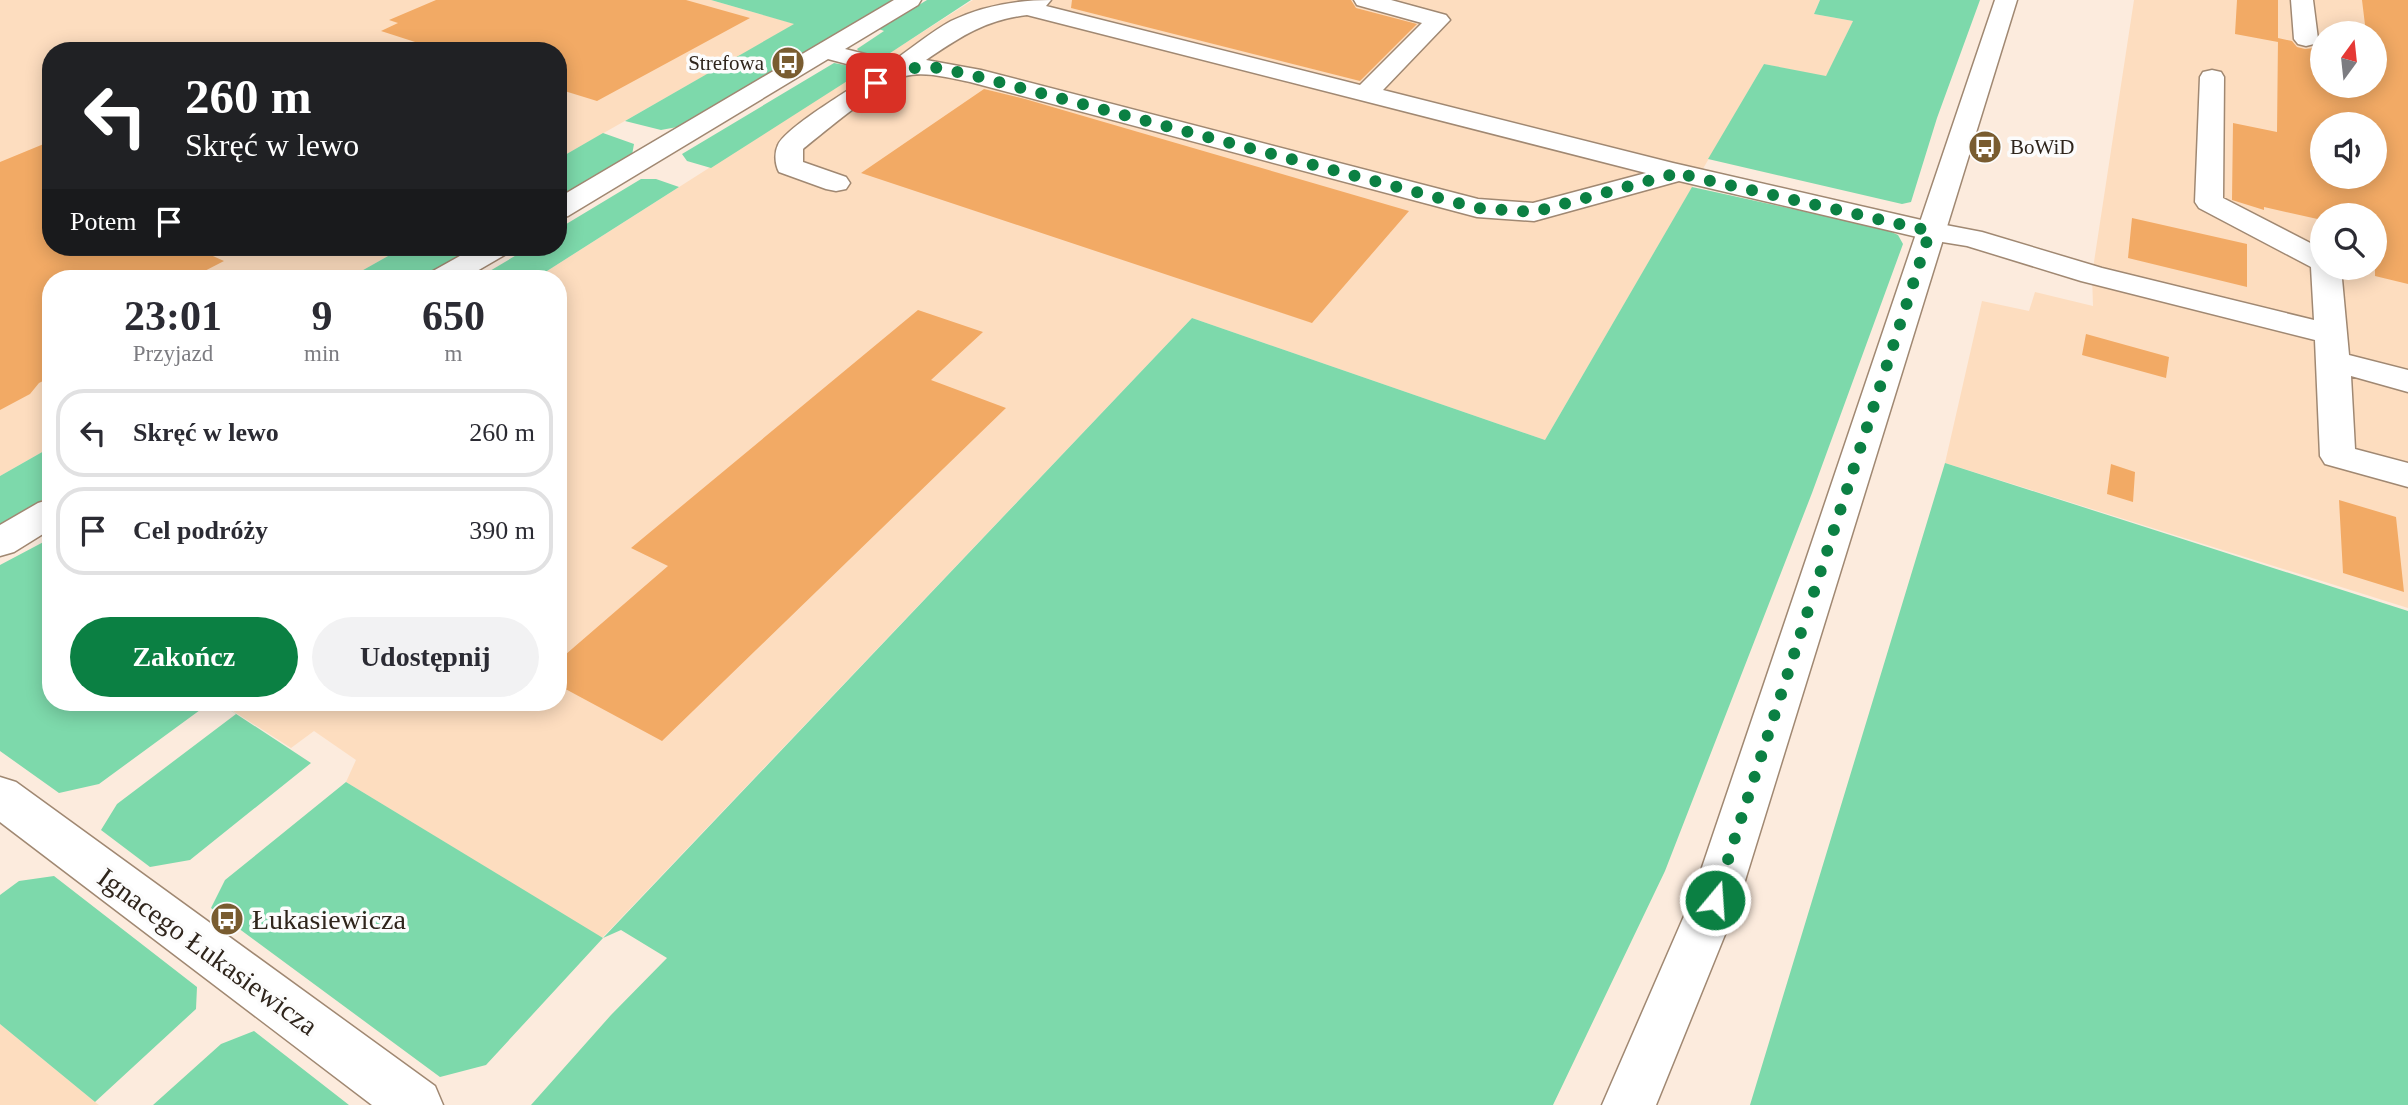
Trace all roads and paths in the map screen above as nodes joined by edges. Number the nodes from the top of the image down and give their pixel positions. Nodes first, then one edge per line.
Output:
1 (910, 0) edge
2 (1365, 0) edge
3 (2006, 0) edge
4 (2302, 0) edge
5 (1034, 4) edge
6 (2306, 39) dead end
7 (825, 51) junction
8 (896, 69) junction
9 (2213, 77) dead end
10 (1365, 94) junction
11 (1672, 172) junction
12 (836, 183) dead end
13 (567, 205) edge
14 (1930, 231) junction
15 (2310, 255) edge
16 (482, 256) edge
17 (458, 270) edge
18 (2327, 280) edge
19 (2333, 348) junction
20 (2408, 381) edge
21 (2408, 475) edge
22 (42, 517) edge
23 (0, 542) edge
24 (0, 796) edge
25 (1629, 1104) edge
26 (415, 1105) edge

1 - 7 main road
2 - 10 main road
3 - 14 main road
4 - 6 main road
5 - 8 main road
5 - 10 main road
7 - 8 main road
7 - 13 main road
8 - 11 main road
8 - 12 main road
9 - 15 main road
10 - 11 main road
11 - 14 main road
14 - 19 main road
14 - 25 main road
16 - 17 main road
18 - 19 main road
19 - 20 main road
19 - 21 main road
22 - 23 main road
24 - 26 main road, Ignacego Łukasiewicza

